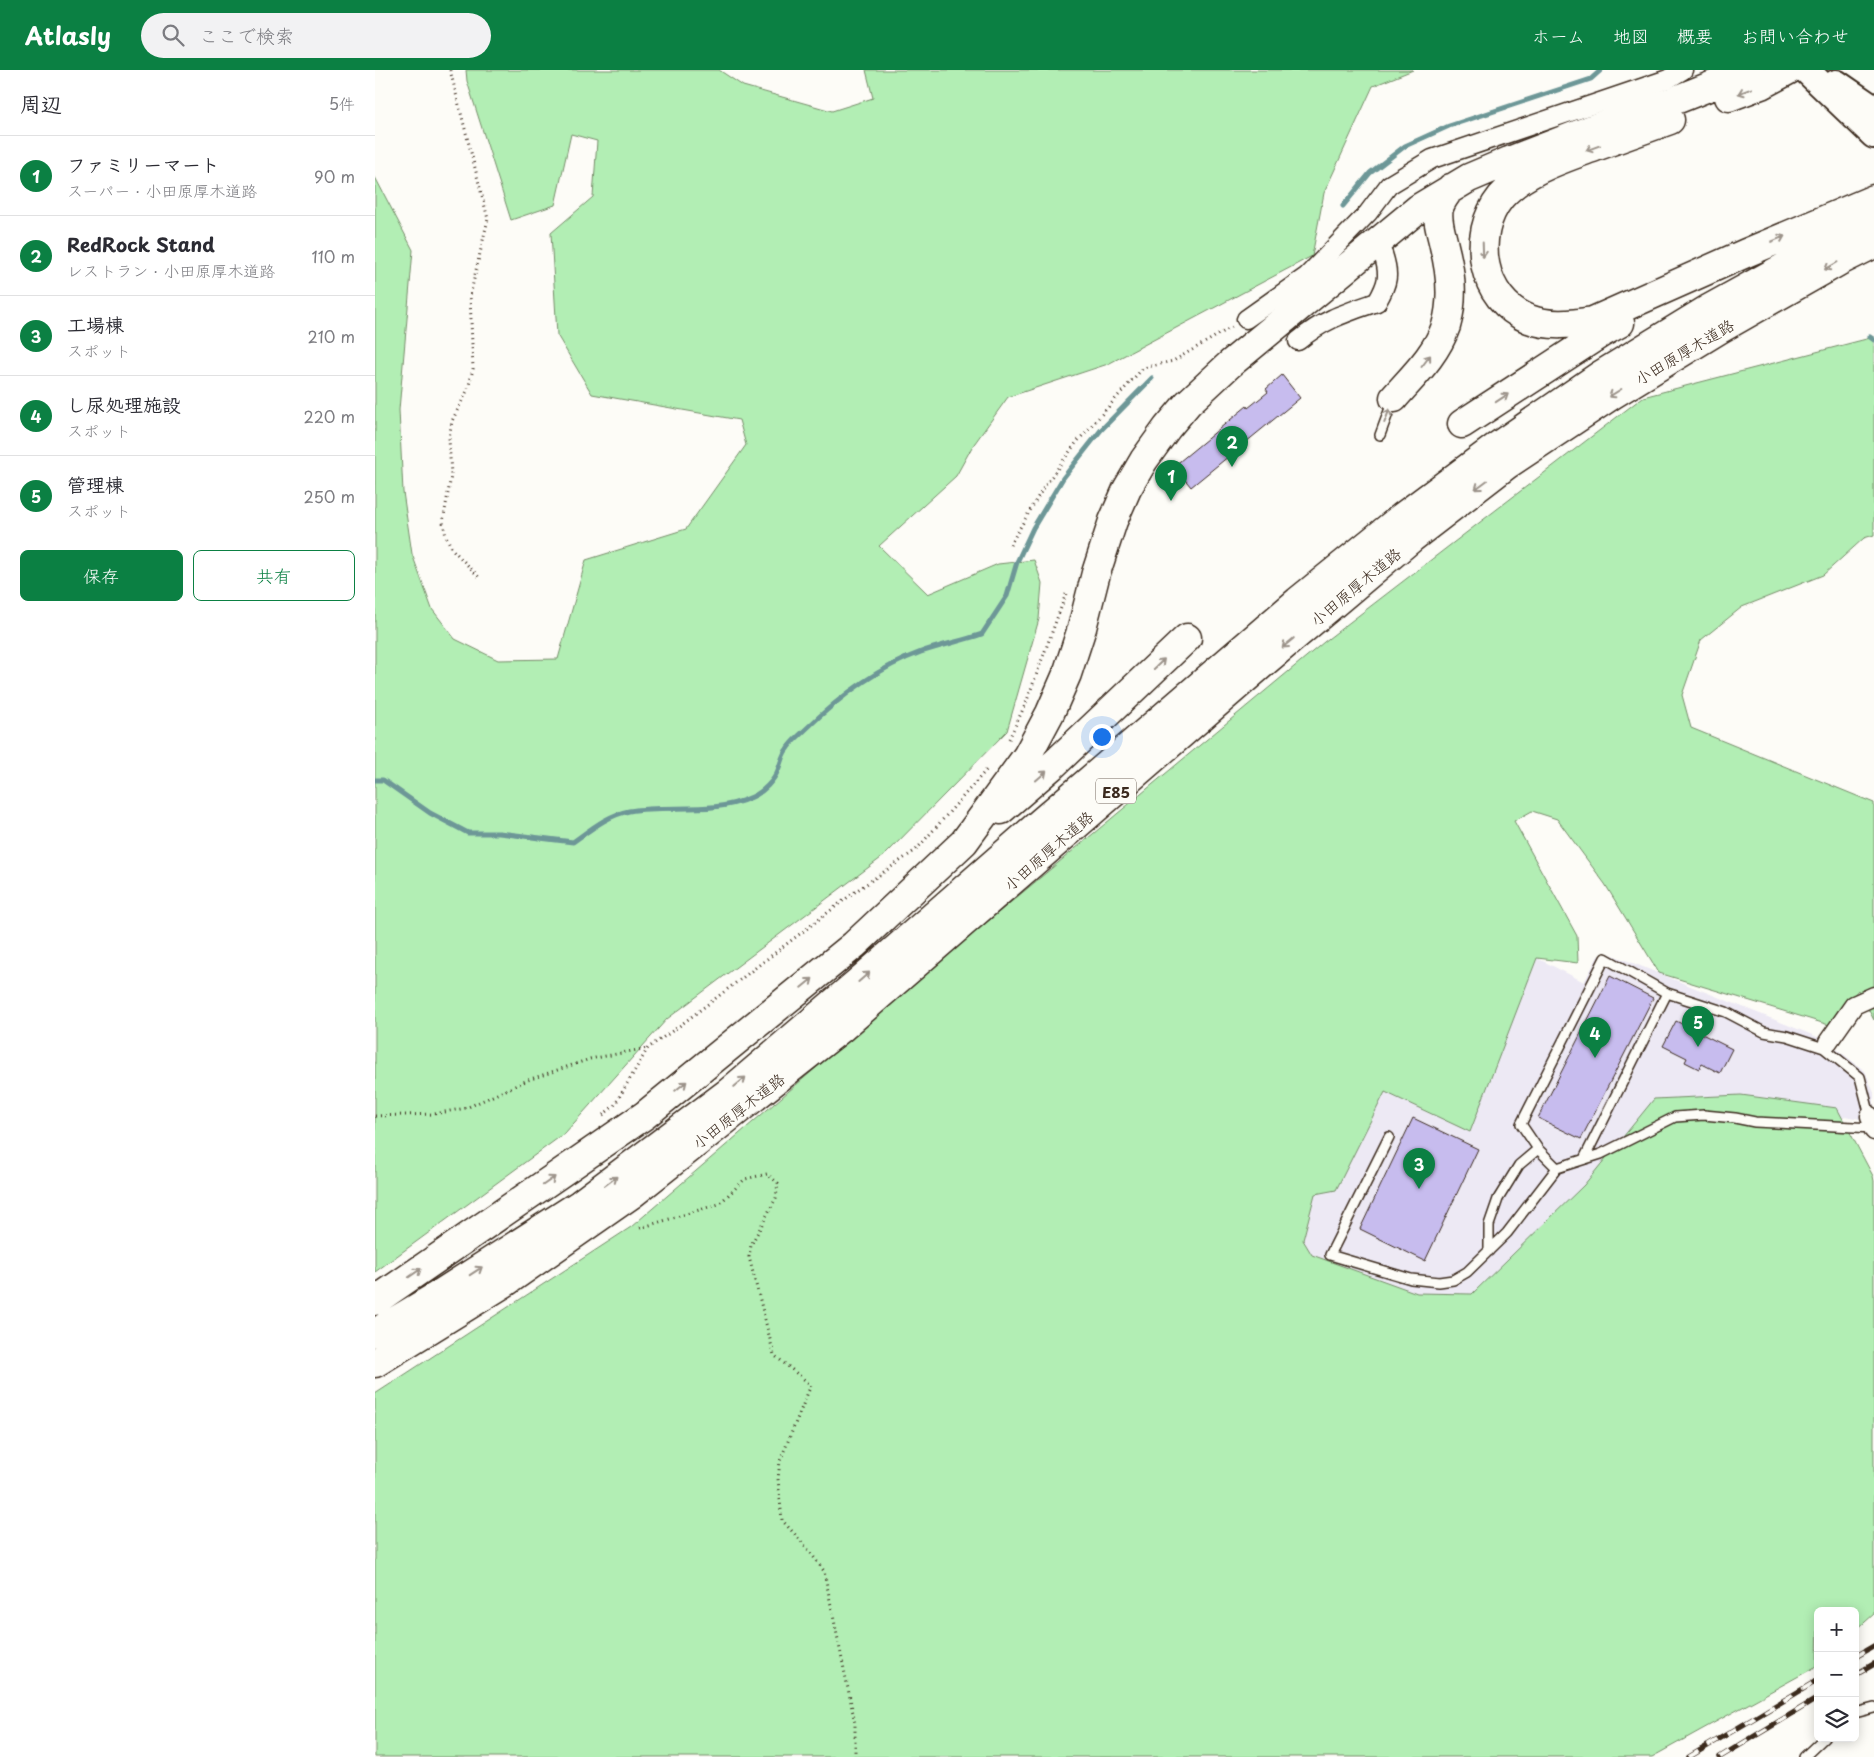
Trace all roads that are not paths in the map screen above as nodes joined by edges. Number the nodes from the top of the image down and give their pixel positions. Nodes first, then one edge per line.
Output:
1 (1683, 70) edge
2 (1751, 70) edge
3 (1789, 70) edge
4 (1806, 70) edge
5 (1811, 70) edge
6 (1874, 109) edge
7 (1874, 135) edge
8 (1451, 188) junction
9 (1874, 199) edge
10 (1368, 212) junction
11 (1874, 218) edge
12 (1374, 231) dead end
13 (1874, 244) edge
14 (1746, 253) junction
15 (1383, 254) dead end
16 (1246, 319) road end
17 (1298, 341) dead end
18 (1394, 398) joint
19 (1462, 424) dead end
20 (1380, 435) dead end
21 (1187, 638) dead end
22 (965, 842) junction
23 (1667, 993) junction
24 (1874, 996) edge
25 (1826, 1045) junction
26 (1872, 1125) edge
27 (1389, 1137) dead end
28 (1538, 1149) junction
29 (1584, 1159) junction
30 (1557, 1168) junction
31 (1489, 1251) junction
32 (375, 1300) edge
33 (375, 1333) edge
34 (375, 1363) edge
35 (1874, 1708) edge
36 (1859, 1712) edge
37 (1820, 1742) edge
38 (1805, 1757) edge

1 - 10 street
2 - 8 highway
3 -> 14 highway
4 - 7 street
5 - 6 street
18 -> 8 highway
8 - 22 highway
14 -> 9 highway
10 - 12 street
10 - 16 street
33 -> 11 highway, 小田原厚木道路 / E85
13 -> 34 highway, 小田原厚木道路 / E85
19 -> 14 highway
15 - 17 street
20 -> 18 lane
22 -> 21 highway
32 -> 22 highway
23 - 25 lane
23 - 28 lane
23 - 29 lane
24 - 25 street
25 - 26 lane
26 - 29 lane
27 - 31 lane
28 - 30 lane
28 - 31 lane
29 - 30 lane
30 - 31 lane
35 - 36 lane
37 - 38 lane

